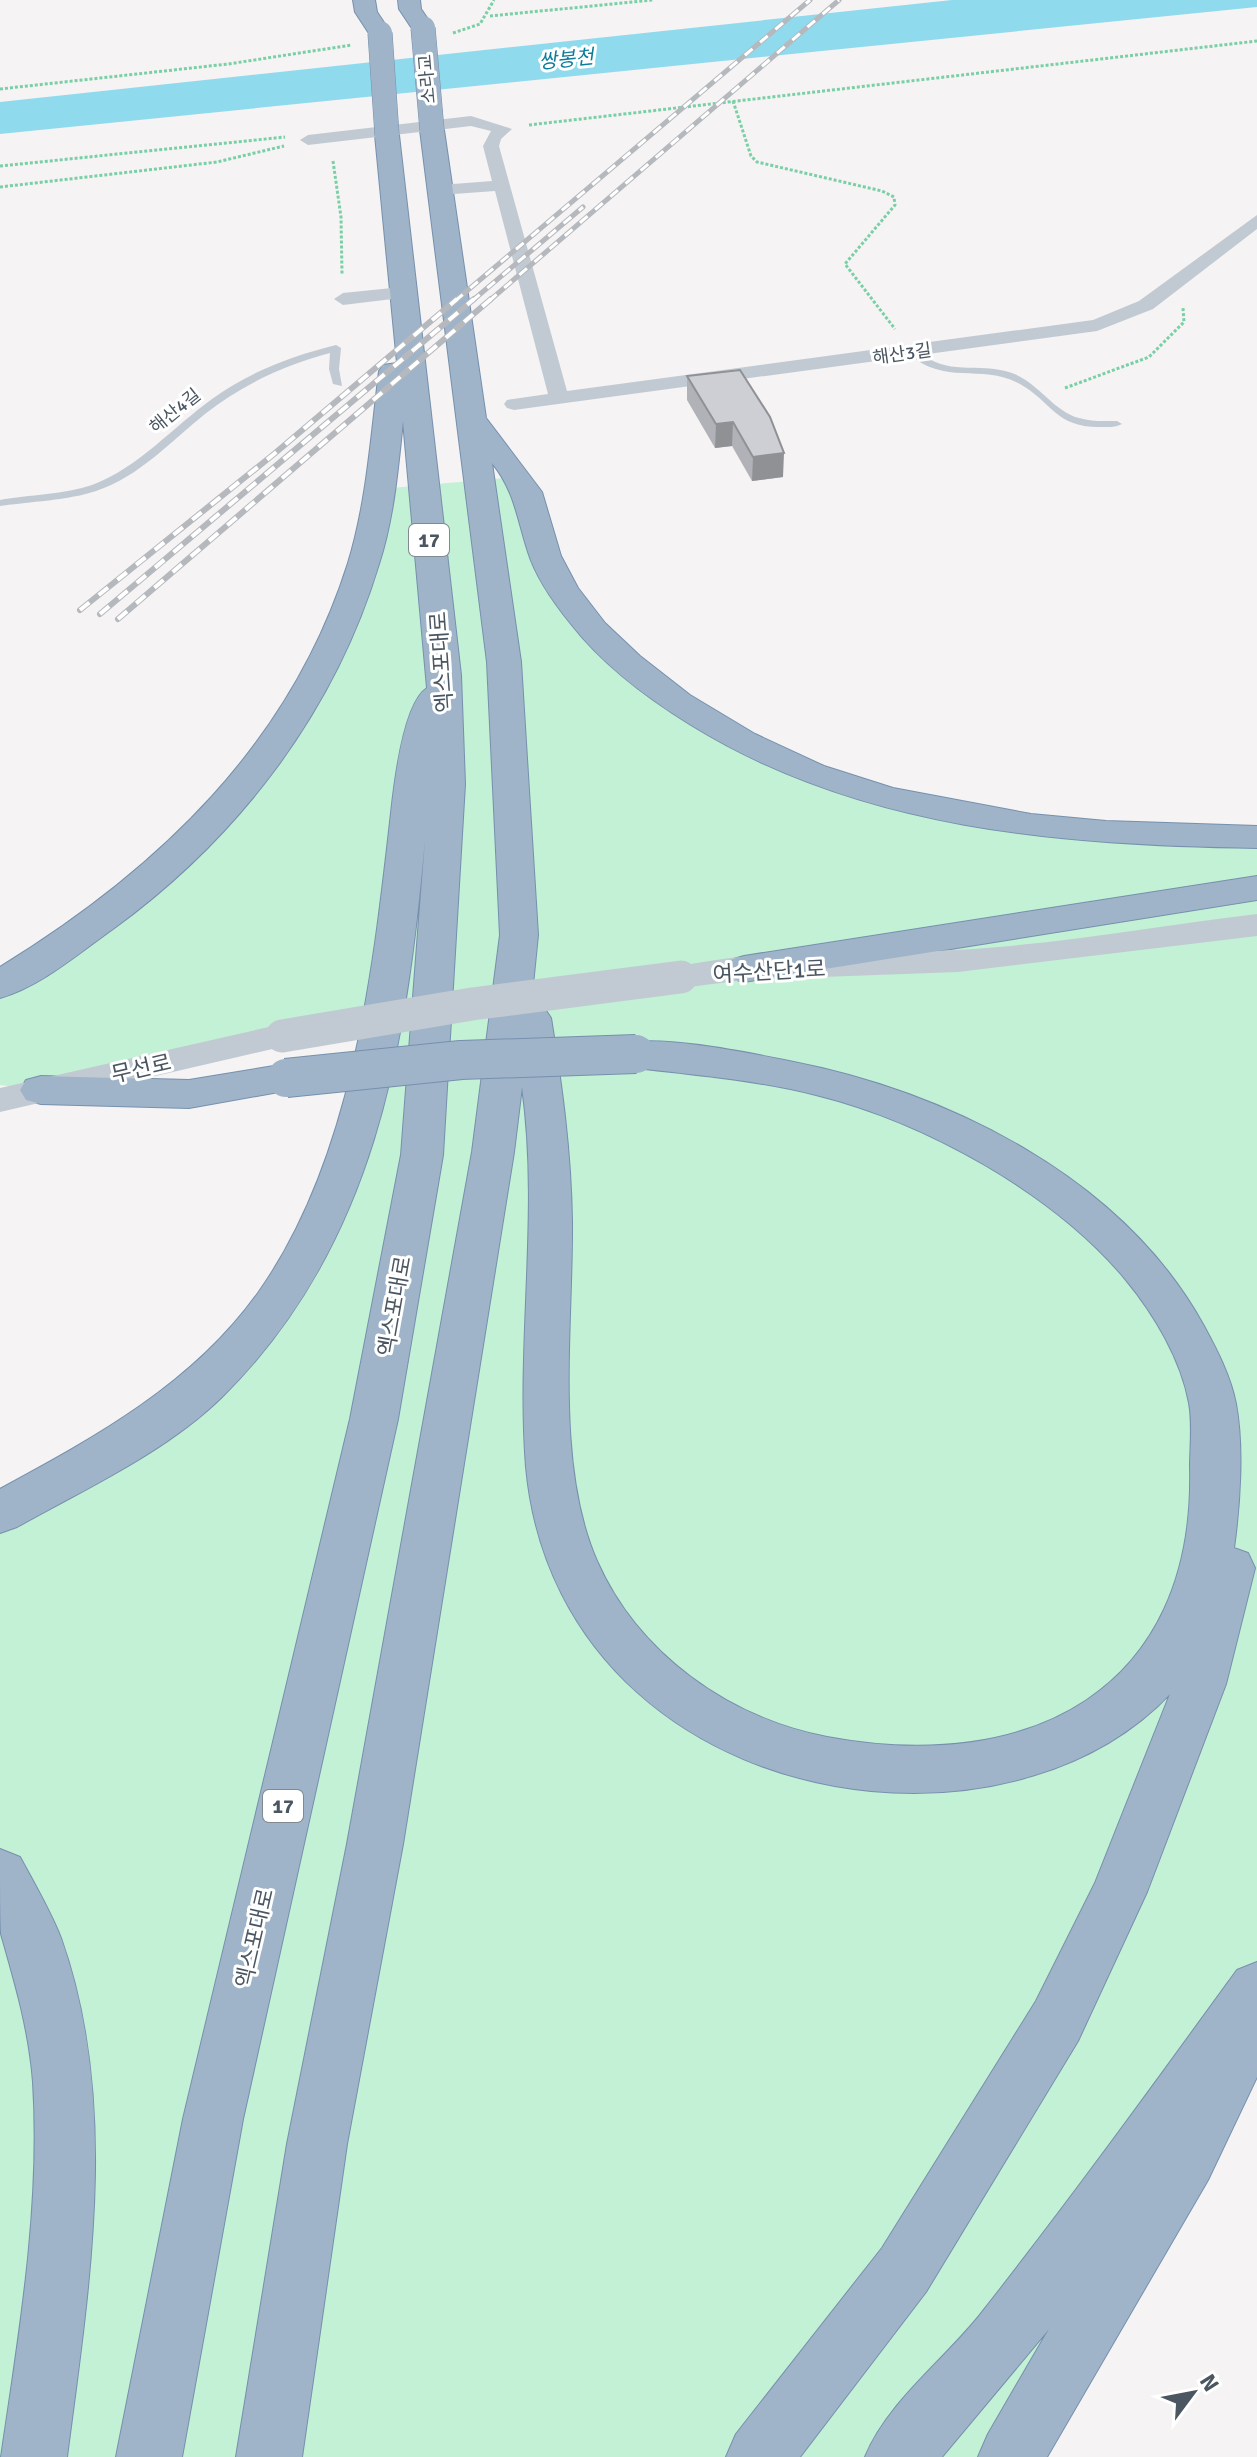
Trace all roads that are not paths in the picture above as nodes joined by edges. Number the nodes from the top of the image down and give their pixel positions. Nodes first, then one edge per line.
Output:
1 (409, 0) edge
2 (428, 0) edge
3 (368, 3) edge
4 (423, 28) junction
5 (387, 135) joint
6 (308, 140) road end
7 (499, 186) junction
8 (440, 190) junction
9 (1257, 220) edge
10 (402, 293) junction
11 (343, 299) road end
12 (913, 352) junction
13 (338, 384) dead end
14 (559, 399) junction
15 (514, 404) dead end
16 (471, 419) junction
17 (1117, 424) dead end
18 (0, 503) edge
19 (444, 675) junction
20 (1257, 837) edge
21 (1257, 888) edge
22 (1257, 925) edge
23 (519, 935) junction
24 (744, 969) junction
25 (0, 985) edge
26 (282, 1036) joint
27 (41, 1090) junction
28 (0, 1100) edge
29 (1214, 1403) junction
30 (0, 1513) edge
31 (0, 1875) edge
32 (1257, 1990) edge
33 (1257, 2007) edge
34 (34, 2457) edge
35 (149, 2457) edge
36 (269, 2457) edge
37 (759, 2457) edge
38 (898, 2457) edge
39 (1011, 2457) edge

1 - 4 highway
2 - 4 highway
3 - 5 highway, 소라교 / 17, bridge
4 - 8 highway, 소라교, bridge
5 - 10 highway, 엑스포대로 / 17
6 - 7 street
7 - 8 street
7 - 14 street
8 - 16 highway
9 - 12 street, 해산3길
10 - 11 street
10 - 19 highway, 엑스포대로 / 17
10 - 25 highway
12 - 14 street, 해산3길
12 - 17 lane
13 - 18 lane, 해산4길
14 - 15 street, 해산3길
16 - 20 highway
16 - 23 highway
19 - 30 highway
19 - 35 highway, 엑스포대로 / 17
21 - 24 highway
22 - 24 street, 여수산단1로
23 - 29 highway
23 - 36 highway
24 - 26 street, 여수산단1로, bridge
26 - 27 street, 무선로
27 - 28 street, 무선로
27 - 29 highway, bridge
29 - 37 highway
31 - 34 highway
32 - 38 highway
33 - 39 highway

